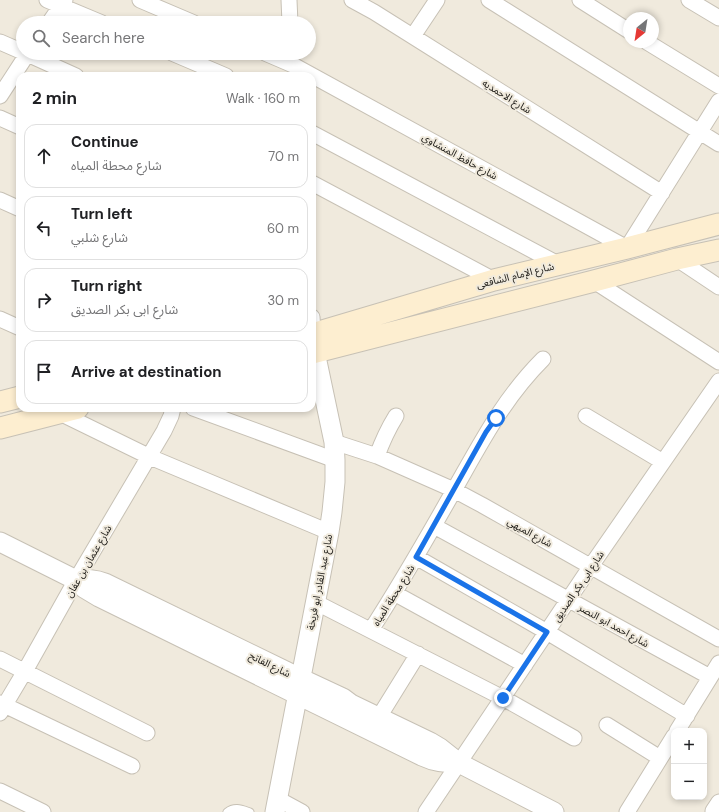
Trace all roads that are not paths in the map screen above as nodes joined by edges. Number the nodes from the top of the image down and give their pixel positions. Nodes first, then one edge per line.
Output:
1 (140, 0) edge
2 (352, 0) edge
3 (437, 0) edge
4 (489, 0) edge
5 (580, 0) edge
6 (690, 0) edge
7 (286, 1) edge
8 (58, 2) edge
9 (52, 16) edge
10 (87, 16) edge
11 (178, 16) edge
12 (289, 16) edge
13 (719, 18) edge
14 (623, 27) edge
15 (413, 36) junction
16 (0, 42) edge
17 (657, 48) edge
18 (16, 49) edge
19 (22, 60) edge
20 (41, 60) edge
21 (188, 60) edge
22 (283, 60) edge
23 (293, 64) edge
24 (67, 72) edge
25 (217, 72) edge
26 (308, 72) edge
27 (316, 77) edge
28 (719, 86) edge
29 (0, 96) edge
30 (719, 101) edge
31 (0, 118) edge
32 (16, 125) edge
33 (700, 132) junction
34 (316, 135) edge
35 (719, 144) edge
36 (316, 186) edge
37 (662, 193) junction
38 (0, 200) edge
39 (16, 207) edge
40 (719, 224) edge
41 (627, 248) junction
42 (719, 250) edge
43 (677, 259) junction
44 (558, 264) junction
45 (494, 280) junction
46 (594, 281) junction
47 (719, 287) edge
48 (0, 319) edge
49 (16, 326) edge
50 (316, 337) edge
51 (316, 337) edge
52 (316, 353) edge
53 (543, 359) dead end
54 (719, 362) edge
55 (719, 381) edge
56 (16, 398) edge
57 (0, 402) edge
58 (61, 412) edge
59 (72, 412) edge
60 (172, 412) edge
61 (204, 412) edge
62 (396, 416) dead end
63 (586, 416) dead end
64 (0, 428) edge
65 (334, 442) junction
66 (377, 456) junction
67 (150, 457) junction
68 (335, 460) junction
69 (663, 462) junction
70 (454, 490) junction
71 (434, 526) junction
72 (329, 532) junction
73 (0, 542) edge
74 (416, 557) junction
75 (591, 566) junction
76 (76, 580) junction
77 (394, 593) junction
78 (569, 600) junction
79 (315, 602) junction
80 (371, 630) junction
81 (547, 632) junction
82 (719, 639) edge
83 (418, 654) junction
84 (0, 659) edge
85 (719, 663) edge
86 (525, 665) junction
87 (25, 671) junction
88 (710, 677) junction
89 (299, 687) junction
90 (503, 698) junction
91 (2, 707) edge
92 (686, 716) junction
93 (379, 717) junction
94 (607, 725) dead end
95 (679, 728) edge
96 (147, 733) dead end
97 (574, 738) dead end
98 (671, 741) edge
99 (660, 758) junction
100 (459, 763) junction
101 (132, 766) dead end
102 (0, 791) edge
103 (276, 806) edge
104 (43, 812) edge
105 (227, 812) edge
106 (250, 812) edge
107 (302, 812) edge
108 (426, 812) edge
109 (554, 812) edge
110 (627, 812) edge

1 - 11 street
2 - 15 street, شارع الاحمديه
3 - 15 street
4 - 33 street
5 - 14 street
6 - 13 street
7 - 12 street
8 - 9 street
8 - 10 street
15 - 37 street, شارع الاحمديه
16 - 18 street
17 - 28 street
19 - 29 street
20 - 24 street
21 - 25 street
22 - 23 street, شارع حافظ المنشاوي
23 - 26 street, شارع حافظ المنشاوي
27 - 41 street, شارع حافظ المنشاوي
30 - 33 street
31 - 32 street
33 - 35 street
33 - 37 street
34 - 44 street
36 - 45 street
37 - 41 street
38 - 39 street
40 - 41 main road, شارع الإمام الشافعى
41 - 44 main road, شارع الإمام الشافعى
42 - 43 main road
43 - 46 main road
43 - 47 street
44 - 45 main road, شارع الإمام الشافعى
45 - 50 main road, شارع الإمام الشافعى
46 - 51 main road
46 - 54 street
48 - 49 street
52 - 65 street, شارع عبد القادر ابو فريخة
53 - 70 street, شارع محطة المياه
55 - 69 street, شارع ابى بكر الصديق
56 - 57 main road
58 - 64 main road
59 - 67 street
60 - 67 street, شارع عثمان بن عفان
61 - 68 street
62 - 66 street
63 - 69 street
65 - 66 street, شارع الميهي
65 - 68 street, شارع عبد القادر ابو فريخة
66 - 70 street, شارع الميهي
67 - 72 street
67 - 76 street, شارع عثمان بن عفان
68 - 72 street, شارع عبد القادر ابو فريخة
69 - 75 street, شارع ابى بكر الصديق
70 - 71 street, شارع محطة المياه
70 - 75 street, شارع الميهي
71 - 74 street, شارع محطة المياه
71 - 78 street, شارع احمد ابو النصر
72 - 79 street, شارع عبد القادر ابو فريخة
73 - 76 street, شارع الفاتح
74 - 77 street, شارع محطة المياه
74 - 81 street
75 - 78 street, شارع ابى بكر الصديق
75 - 82 street, شارع الميهي
76 - 87 street, شارع عثمان بن عفان
76 - 89 street, شارع الفاتح
77 - 80 street, شارع محطة المياه
77 - 86 street
78 - 81 street, شارع ابى بكر الصديق
78 - 88 street, شارع احمد ابو النصر
79 - 80 street
79 - 89 street, شارع عبد القادر ابو فريخة
80 - 83 street
81 - 86 street, شارع ابى بكر الصديق
81 - 92 street
83 - 90 street
83 - 93 street
84 - 87 street
85 - 88 street
86 - 90 street, شارع ابى بكر الصديق
87 - 91 street, شارع عثمان بن عفان
87 - 96 street
88 - 92 street
89 - 93 street, شارع الفاتح
89 - 100 street, شارع الفاتح
89 - 103 street, شارع عبد القادر ابو فريخة
90 - 97 street
90 - 100 street, شارع ابى بكر الصديق
91 - 101 street
92 - 95 street
93 - 100 street, شارع الفاتح
94 - 99 street
98 - 99 street
99 - 110 street
100 - 108 street, شارع ابى بكر الصديق
100 - 109 street, شارع الفاتح
102 - 104 street
103 - 107 street
105 - 106 lane

